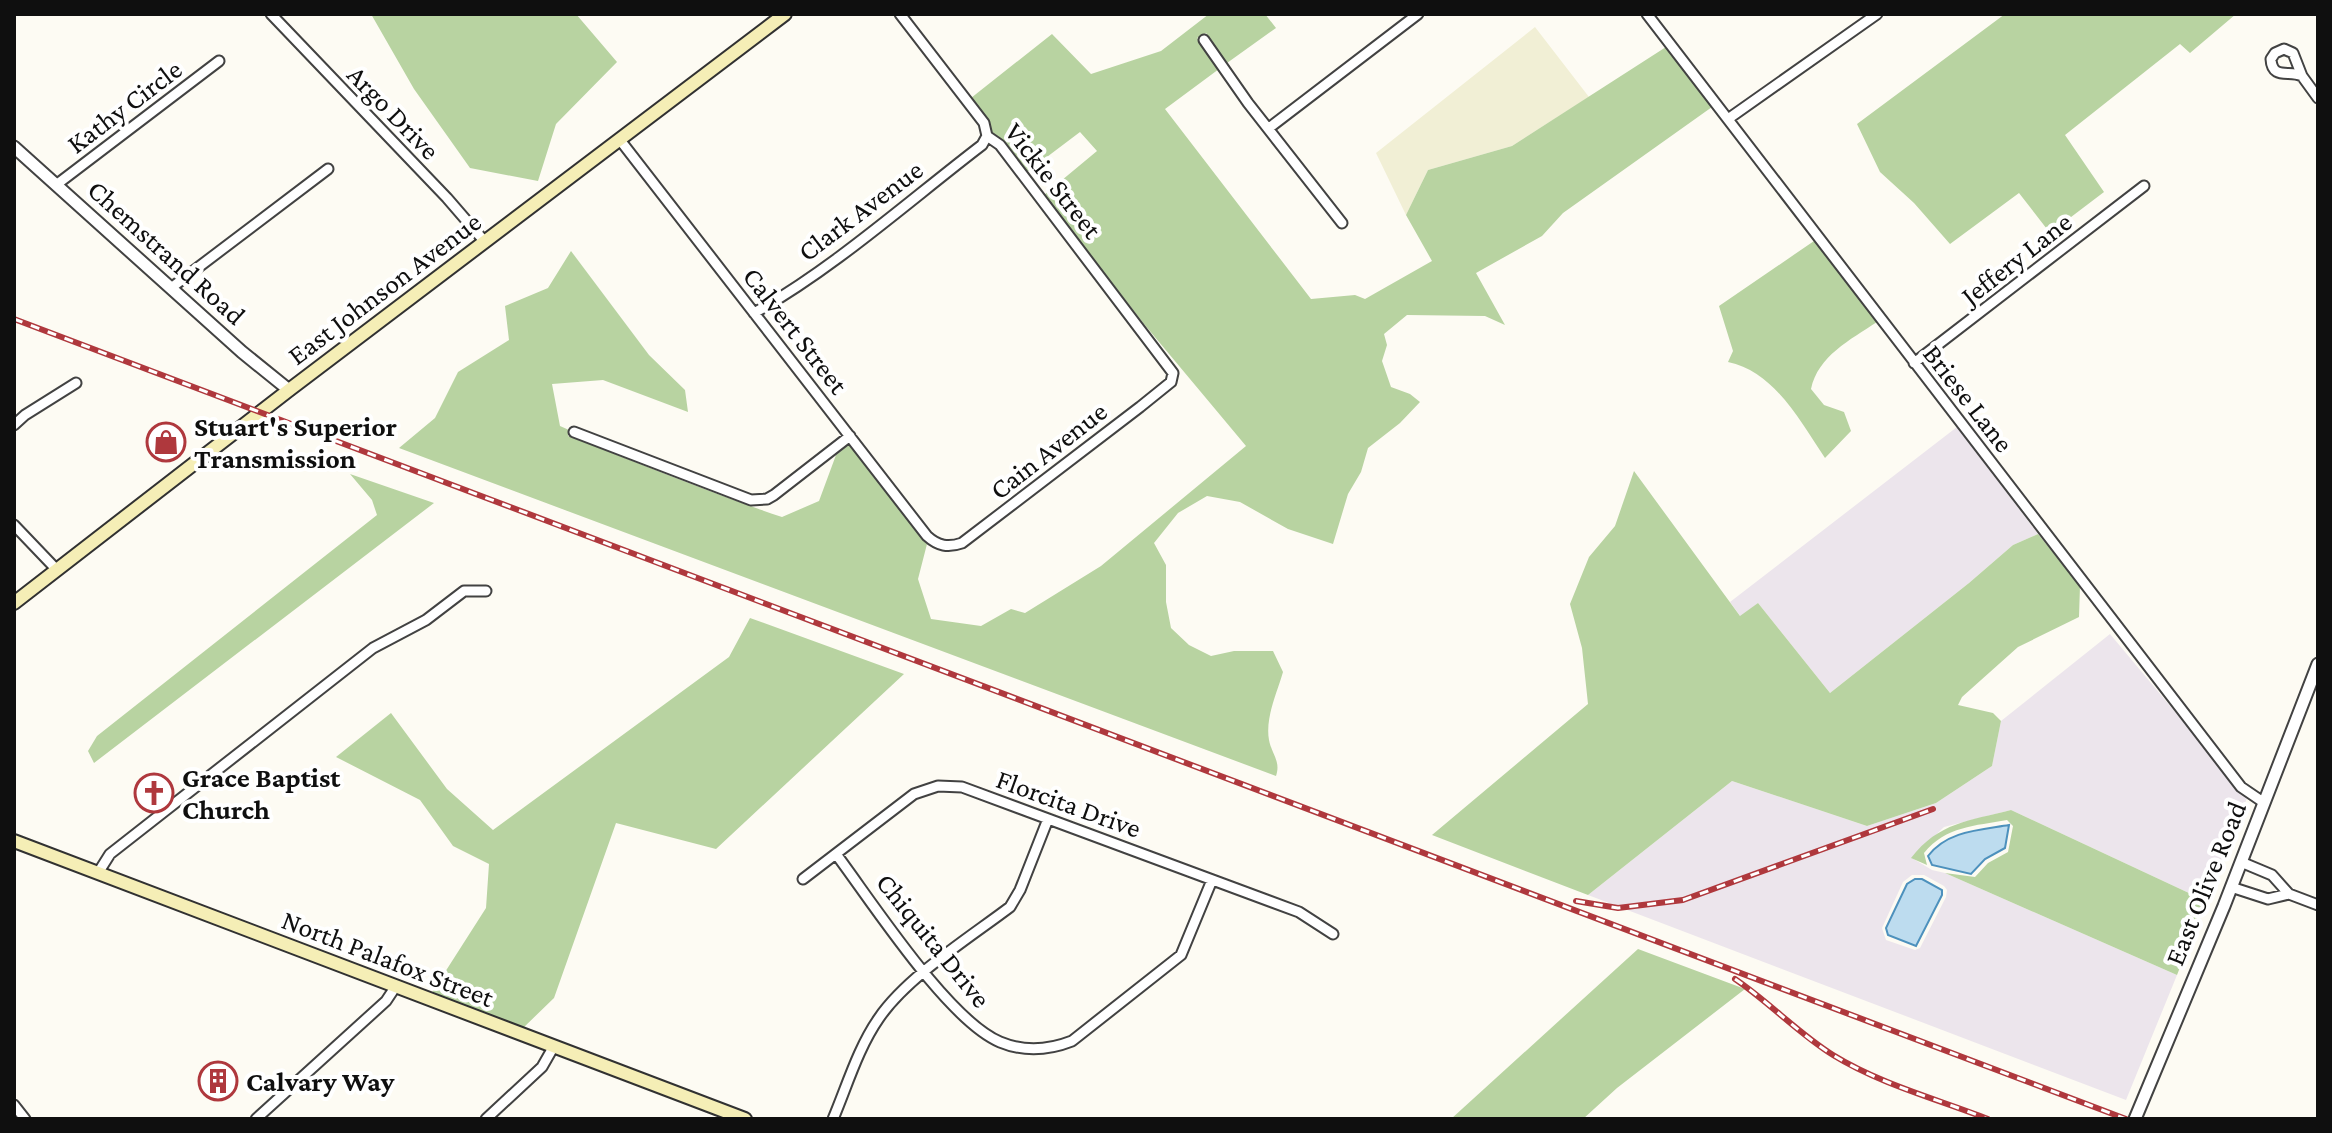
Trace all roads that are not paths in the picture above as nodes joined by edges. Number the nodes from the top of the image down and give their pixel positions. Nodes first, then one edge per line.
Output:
1 (271, 14) edge
2 (785, 14) edge
3 (900, 14) edge
4 (1418, 14) edge
5 (1647, 14) edge
6 (1877, 14) edge
7 (1204, 40) dead end
8 (219, 61) dead end
9 (2302, 76) dead end
10 (2318, 98) edge
11 (1728, 119) junction
12 (1269, 128) junction
13 (987, 136) junction
14 (620, 140) junction
15 (14, 147) edge
16 (328, 169) dead end
17 (56, 185) junction
18 (2144, 186) dead end
19 (1342, 223) dead end
20 (485, 242) junction
21 (171, 288) junction
22 (754, 313) junction
23 (1914, 363) junction
24 (1173, 373) joint
25 (76, 383) dead end
26 (289, 390) junction
27 (14, 425) edge
28 (574, 432) dead end
29 (850, 436) junction
30 (14, 525) edge
31 (939, 545) joint
32 (57, 570) junction
33 (486, 591) dead end
34 (14, 603) edge
35 (2318, 664) edge
36 (2263, 802) junction
37 (1048, 819) junction
38 (14, 841) edge
39 (836, 854) junction
40 (2241, 862) junction
41 (98, 873) junction
42 (803, 879) dead end
43 (1212, 880) junction
44 (2231, 887) junction
45 (2289, 894) junction
46 (2318, 905) edge
47 (1333, 934) dead end
48 (925, 972) junction
49 (396, 986) junction
50 (554, 1046) junction
51 (14, 1105) edge
52 (25, 1119) edge
53 (256, 1119) edge
54 (486, 1119) edge
55 (745, 1119) edge
56 (833, 1119) edge
57 (2135, 1119) edge

1 - 20 street, Argo Drive
2 - 14 main road, East Johnson Avenue
3 - 13 street, Vickie Street
4 - 12 street
5 - 11 street, Briese Lane
6 - 11 street
7 - 12 street
8 - 17 street, Kathy Circle
9 - 10 street
11 - 23 street, Briese Lane
12 - 19 street
13 - 22 street, Clark Avenue
13 - 24 street, Vickie Street
14 - 20 main road, East Johnson Avenue
14 - 22 street, Calvert Street
15 - 17 street, Chemstrand Road
16 - 21 street
17 - 21 street, Chemstrand Road
18 - 23 street, Jeffery Lane
20 - 26 main road, East Johnson Avenue
21 - 26 street, Chemstrand Road
22 - 29 street, Calvert Street
23 - 36 street, Briese Lane
24 - 31 street, Cain Avenue
25 - 27 street
26 - 32 main road, East Johnson Avenue
28 - 29 street
29 - 31 street, Calvert Street
30 - 32 street
32 - 34 main road, East Johnson Avenue
33 - 41 street
35 - 36 street, East Olive Road
36 - 40 street, East Olive Road
37 - 39 street, Florcita Drive
37 - 43 street, Florcita Drive
37 - 48 street
38 - 41 main road, North Palafox Street
39 - 42 street, Florcita Drive
39 - 48 street, Chiquita Drive
40 - 44 street, East Olive Road
40 - 45 street
41 - 49 main road, North Palafox Street
43 - 47 street, Florcita Drive
43 - 48 street, Chiquita Drive
44 - 45 street
44 - 57 street, East Olive Road
45 - 46 street
48 - 56 street
49 - 50 main road, North Palafox Street
49 - 53 street
50 - 54 street
50 - 55 main road, North Palafox Street
51 - 52 street

